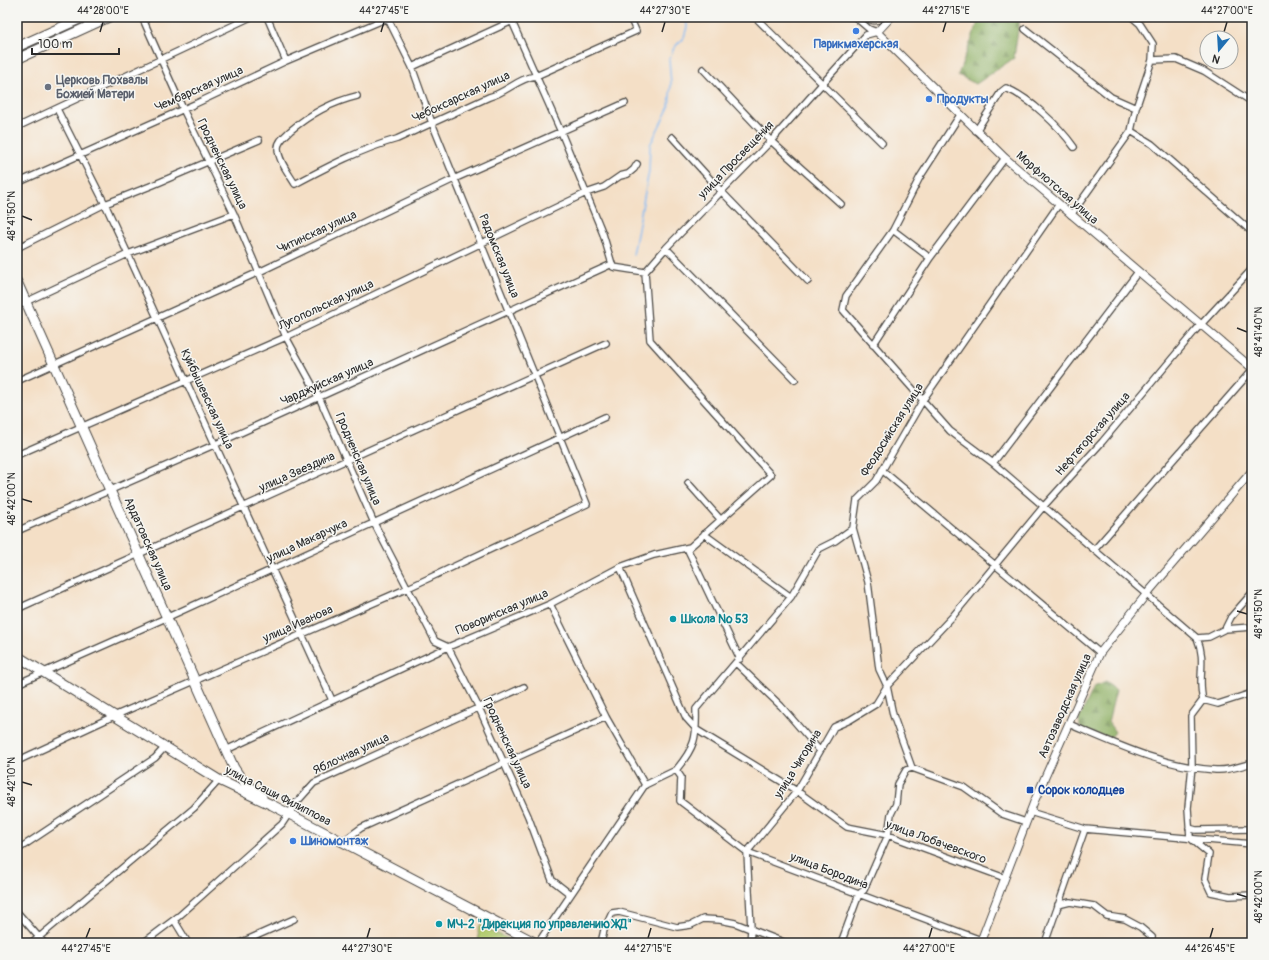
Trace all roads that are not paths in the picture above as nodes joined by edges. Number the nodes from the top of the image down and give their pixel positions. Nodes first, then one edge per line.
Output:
1 (84, 17) edge
2 (109, 17) edge
3 (142, 17) edge
4 (251, 17) edge
5 (267, 17) edge
6 (521, 17) edge
7 (630, 17) edge
8 (755, 17) edge
9 (855, 17) edge
10 (891, 17) edge
11 (1132, 17) edge
12 (388, 18) edge
13 (511, 19) edge
14 (1025, 29) dead end
15 (877, 32) junction
16 (17, 47) edge
17 (161, 58) junction
18 (17, 59) edge
19 (1152, 60) junction
20 (286, 61) junction
21 (412, 67) junction
22 (703, 70) dead end
23 (536, 76) junction
24 (823, 84) junction
25 (357, 96) dead end
26 (1252, 102) edge
27 (625, 103) dead end
28 (1136, 108) junction
29 (57, 109) junction
30 (183, 109) junction
31 (960, 115) junction
32 (432, 123) junction
33 (17, 127) edge
34 (976, 131) junction
35 (1131, 131) junction
36 (561, 132) junction
37 (672, 137) dead end
38 (259, 140) dead end
39 (771, 141) junction
40 (882, 144) dead end
41 (1074, 147) dead end
42 (79, 155) junction
43 (1005, 158) junction
44 (209, 160) junction
45 (637, 164) dead end
46 (456, 178) junction
47 (17, 183) edge
48 (721, 191) junction
49 (586, 193) junction
50 (105, 204) junction
51 (840, 204) dead end
52 (1060, 204) junction
53 (234, 214) junction
54 (1071, 215) junction
55 (893, 230) junction
56 (1252, 232) edge
57 (481, 243) junction
58 (17, 248) edge
59 (666, 248) junction
60 (128, 254) junction
61 (930, 258) junction
62 (612, 264) junction
63 (1250, 271) edge
64 (259, 272) junction
65 (645, 272) junction
66 (1138, 272) junction
67 (808, 280) dead end
68 (17, 282) edge
69 (1252, 282) edge
70 (26, 303) junction
71 (17, 306) edge
72 (509, 312) junction
73 (157, 318) junction
74 (1202, 324) junction
75 (286, 337) junction
76 (606, 343) dead end
77 (873, 345) junction
78 (54, 364) junction
79 (1252, 369) edge
80 (535, 374) junction
81 (795, 380) dead end
82 (17, 381) edge
83 (187, 381) junction
84 (319, 397) junction
85 (923, 400) junction
86 (605, 417) dead end
87 (81, 426) junction
88 (561, 438) junction
89 (216, 444) junction
90 (17, 455) edge
91 (348, 461) junction
92 (993, 463) junction
93 (882, 470) junction
94 (1252, 471) edge
95 (688, 483) dead end
96 (111, 490) junction
97 (587, 504) joint
98 (245, 507) junction
99 (1043, 507) junction
100 (721, 520) junction
101 (374, 523) junction
102 (853, 528) junction
103 (17, 530) edge
104 (704, 534) junction
105 (687, 548) junction
106 (1095, 549) junction
107 (140, 554) junction
108 (995, 565) junction
109 (620, 567) junction
110 (273, 569) junction
111 (408, 588) junction
112 (1252, 592) edge
113 (1145, 596) junction
114 (791, 597) junction
115 (550, 604) junction
116 (17, 609) edge
117 (953, 616) joint
118 (168, 618) junction
119 (1252, 627) edge
120 (1225, 629) junction
121 (302, 633) junction
122 (1197, 638) junction
123 (448, 647) junction
124 (1100, 653) junction
125 (17, 656) edge
126 (738, 661) junction
127 (43, 672) junction
128 (195, 680) junction
129 (17, 684) edge
130 (887, 686) junction
131 (524, 687) dead end
132 (1252, 693) edge
133 (332, 700) junction
134 (1203, 700) junction
135 (479, 708) junction
136 (114, 716) junction
137 (606, 717) junction
138 (1069, 724) junction
139 (697, 730) junction
140 (165, 748) junction
141 (226, 750) junction
142 (820, 751) junction
143 (17, 761) edge
144 (505, 762) junction
145 (1252, 763) edge
146 (1192, 766) junction
147 (234, 768) junction
148 (912, 768) junction
149 (676, 770) junction
150 (220, 781) junction
151 (645, 785) junction
152 (797, 791) junction
153 (272, 805) junction
154 (1030, 812) junction
155 (288, 814) junction
156 (1026, 822) junction
157 (1189, 828) junction
158 (1085, 829) junction
159 (1252, 829) edge
160 (888, 835) junction
161 (1190, 838) junction
162 (342, 842) junction
163 (1252, 844) edge
164 (17, 850) edge
165 (748, 852) junction
166 (1005, 878) junction
167 (570, 894) junction
168 (859, 894) junction
169 (1252, 896) edge
170 (1058, 905) junction
171 (17, 912) edge
172 (294, 919) dead end
173 (174, 920) junction
174 (751, 929) junction
175 (38, 936) junction
176 (1152, 937) dead end
177 (981, 942) edge
178 (32, 943) edge
179 (44, 943) edge
180 (143, 943) edge
181 (188, 943) edge
182 (240, 943) edge
183 (537, 943) edge
184 (601, 943) edge
185 (750, 943) edge
186 (786, 943) edge
187 (842, 943) edge
188 (1044, 943) edge

1 - 16 highway
2 - 18 highway
3 - 17 street, Гродненская улица
4 - 17 street
5 - 20 street
6 - 13 street
7 - 23 street, Чебоксарская улица
8 - 24 street
9 - 15 street, Морфлотская улица
10 - 15 street, улица Просвещения
11 - 19 street
12 - 20 street, Чембарская улица
12 - 21 street, Радомская улица
13 - 21 street
13 - 23 street
14 - 28 street
15 - 24 street, улица Просвещения
15 - 31 street, Морфлотская улица
17 - 29 street
17 - 30 street, Гродненская улица
19 - 26 street
19 - 28 street
20 - 30 street, Чембарская улица
21 - 32 street, Радомская улица
22 - 39 street
23 - 32 street, Чебоксарская улица
23 - 36 street
24 - 39 street, улица Просвещения
24 - 40 street
25 - 32 street, Чебоксарская улица
27 - 36 street, Читинская улица
28 - 35 street
29 - 33 street
29 - 42 street, Куйбышевская улица
30 - 42 street, Чембарская улица
30 - 44 street, Гродненская улица
31 - 34 street, Морфлотская улица
31 - 55 street
32 - 46 street, Радомская улица
34 - 41 street
34 - 43 street, Морфлотская улица
35 - 54 street
35 - 56 street
36 - 46 street, Читинская улица
36 - 49 street
37 - 48 street
38 - 44 street
39 - 48 street, улица Просвещения
39 - 51 street
42 - 47 street, Чембарская улица
42 - 50 street, Куйбышевская улица
43 - 52 street, Морфлотская улица
43 - 61 street
44 - 50 street
44 - 53 street, Гродненская улица
45 - 49 street, Лугопольская улица
46 - 57 street, Радомская улица
46 - 64 street, Читинская улица
48 - 59 street, улица Просвещения
48 - 67 street
49 - 57 street, Лугопольская улица
49 - 62 street
50 - 58 street
50 - 60 street, Куйбышевская улица
52 - 54 street, Морфлотская улица
52 - 85 street, Феодосийская улица
53 - 60 street
53 - 64 street, Гродненская улица
54 - 66 street, Морфлотская улица
55 - 61 street
55 - 77 street
57 - 72 street, Радомская улица
57 - 75 street, Лугопольская улица
59 - 65 street, улица Просвещения
59 - 81 street
60 - 70 street
60 - 73 street, Куйбышевская улица
61 - 77 street
62 - 65 street
62 - 72 street, Чарджуйская улица
63 - 69 street
63 - 74 street, Нефтегорская улица
64 - 73 street, Читинская улица
64 - 75 street, Гродненская улица
65 - 100 street, Поворинская улица
66 - 74 street, Морфлотская улица
66 - 92 street
68 - 70 highway, Ардатовская улица
70 - 71 street
70 - 78 highway, Ардатовская улица
72 - 80 street, Радомская улица
72 - 84 street, Чарджуйская улица
73 - 78 street, Читинская улица
73 - 83 street, Куйбышевская улица
74 - 79 street, Морфлотская улица
74 - 99 street, Нефтегорская улица
75 - 83 street, Лугопольская улица
75 - 84 street, Гродненская улица
76 - 80 street, улица Звездина
77 - 85 street
78 - 82 street, Читинская улица
78 - 87 highway, Ардатовская улица
79 - 106 street
80 - 88 street, Радомская улица
80 - 91 street, улица Звездина
83 - 87 street, Лугопольская улица
83 - 89 street, Куйбышевская улица
84 - 89 street, Чарджуйская улица
84 - 91 street, Гродненская улица
85 - 92 street
85 - 93 street, Феодосийская улица
86 - 88 street, улица Макарчука
87 - 90 street, Лугопольская улица
87 - 96 highway, Ардатовская улица
88 - 97 street, Радомская улица
88 - 101 street, улица Макарчука
89 - 96 street, Чарджуйская улица
89 - 98 street, Куйбышевская улица
91 - 98 street, улица Звездина
91 - 101 street, Гродненская улица
92 - 99 street
93 - 102 street, Феодосийская улица
93 - 108 street
94 - 113 street, Автозаводская улица
95 - 100 street
96 - 103 street, Чарджуйская улица
96 - 107 highway, Ардатовская улица
97 - 111 street, улица Иванова
98 - 107 street, улица Звездина
98 - 110 street, Куйбышевская улица
99 - 106 street
99 - 108 street, Нефтегорская улица
100 - 104 street, Поворинская улица
101 - 110 street, улица Макарчука
101 - 111 street, Гродненская улица
102 - 114 street
102 - 130 street
104 - 105 street, Поворинская улица
104 - 114 street
105 - 109 street, Поворинская улица
105 - 126 street
106 - 113 street
107 - 116 street, улица Звездина
107 - 118 highway, Ардатовская улица
108 - 117 street, Нефтегорская улица
108 - 124 street
109 - 115 street, Поворинская улица
109 - 139 street, улица Лобачевского
110 - 118 street, улица Макарчука
110 - 121 street, Куйбышевская улица
111 - 121 street, улица Иванова
111 - 123 street, Гродненская улица
112 - 120 street
113 - 122 street
113 - 124 street, Автозаводская улица
114 - 126 street
115 - 123 street, Поворинская улица
115 - 137 street
117 - 130 street, улица Чигорина
118 - 127 street, улица Макарчука
118 - 128 highway, Ардатовская улица
119 - 120 street
120 - 122 street
121 - 128 street, улица Иванова
121 - 133 street, Куйбышевская улица
122 - 134 street
123 - 133 street, Поворинская улица
123 - 135 street, Гродненская улица
124 - 138 street, Автозаводская улица
125 - 127 highway, улица Саши Филиппова
126 - 139 street
126 - 142 street
127 - 129 street, улица Макарчука
127 - 136 highway, улица Саши Филиппова
128 - 136 street, улица Иванова
128 - 141 highway, Ардатовская улица
130 - 142 street, улица Чигорина
130 - 148 street
131 - 135 street, Яблочная улица
132 - 134 street
133 - 141 street, Поворинская улица
134 - 146 street
135 - 144 street, Гродненская улица
135 - 155 street, Яблочная улица
136 - 140 highway, улица Саши Филиппова
136 - 143 street, улица Иванова
137 - 144 street
137 - 151 street
138 - 146 street
138 - 154 street, Автозаводская улица
139 - 149 street
139 - 152 street, улица Лобачевского
140 - 150 highway, улица Саши Филиппова
140 - 164 street
141 - 147 highway, Ардатовская улица
142 - 152 street, улица Чигорина
144 - 162 street
144 - 167 street, Гродненская улица
145 - 146 street
146 - 157 street
147 - 150 highway
147 - 153 highway, Ардатовская улица
148 - 156 street
148 - 160 street
149 - 151 street
149 - 165 street, улица Бородина
150 - 153 highway, улица Саши Филиппова
150 - 175 street
151 - 167 street
152 - 160 street, улица Лобачевского
152 - 165 street, улица Чигорина
153 - 155 highway, улица Саши Филиппова
154 - 156 street, Автозаводская улица
154 - 158 street
155 - 162 highway, улица Саши Филиппова
155 - 173 street, Яблочная улица
156 - 166 street, Автозаводская улица
157 - 159 street
157 - 161 street
158 - 161 street
158 - 170 street
160 - 166 street, улица Лобачевского
160 - 168 street
161 - 163 street
161 - 169 street
162 - 183 highway, улица Саши Филиппова
165 - 168 street, улица Бородина
165 - 174 street
166 - 177 street, Автозаводская улица
167 - 183 street
168 - 177 street, улица Бородина
168 - 187 street
170 - 176 street
170 - 188 street
171 - 175 street
172 - 182 street
173 - 180 street, Яблочная улица
173 - 181 street
174 - 184 street
174 - 185 street
174 - 186 street
175 - 178 street
175 - 179 street

